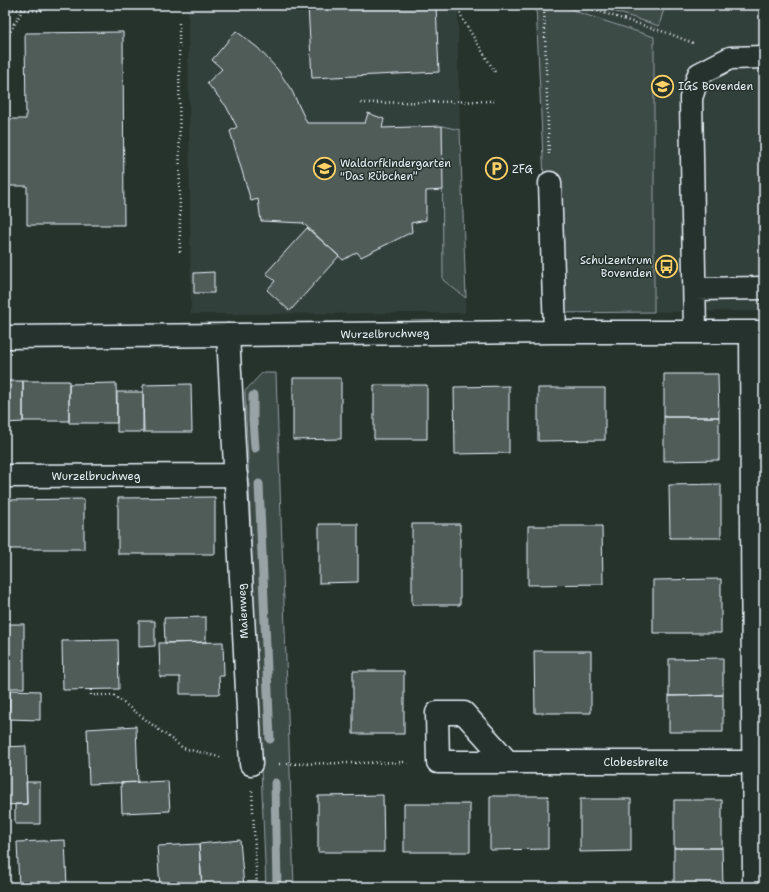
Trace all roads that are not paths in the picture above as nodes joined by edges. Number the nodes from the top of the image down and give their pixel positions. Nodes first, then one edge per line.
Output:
1 (764, 57) edge
2 (550, 183) road end
3 (764, 288) edge
4 (695, 289) junction
5 (555, 332) junction
6 (695, 332) junction
7 (758, 332) edge
8 (228, 335) junction
9 (5, 337) edge
10 (236, 475) junction
11 (5, 476) edge
12 (508, 762) junction
13 (758, 762) edge
14 (251, 764) road end
15 (754, 887) edge

1 - 4 street
2 - 5 street
3 - 4 street
4 - 6 street
5 - 6 street, Wurzelbruchweg
5 - 8 street, Wurzelbruchweg
6 - 7 street, Wurzelbruchweg
7 - 13 street
8 - 9 street, Wurzelbruchweg
8 - 10 street, Maienweg
10 - 11 street, Wurzelbruchweg
10 - 14 street, Maienweg
12 - 12 street, Clobesbreite
12 - 13 street, Clobesbreite
13 - 15 street

